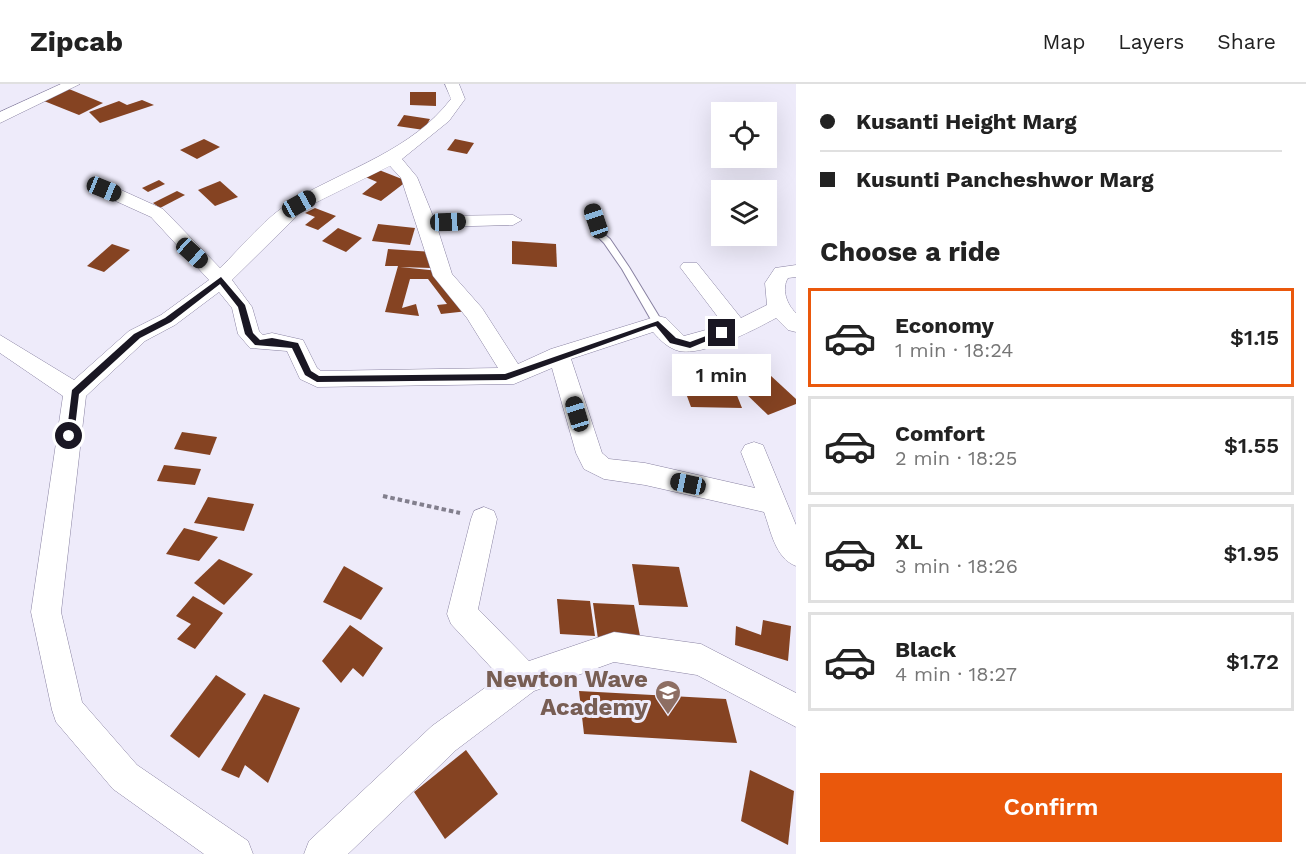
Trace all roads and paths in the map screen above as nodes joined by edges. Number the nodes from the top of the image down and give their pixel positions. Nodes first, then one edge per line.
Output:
1 (73, 84) edge
2 (452, 84) edge
3 (0, 118) edge
4 (392, 158) junction
5 (104, 189) dead end
6 (591, 208) dead end
7 (513, 220) dead end
8 (426, 222) junction
9 (690, 267) dead end
10 (796, 271) edge
11 (221, 280) junction
12 (778, 308) junction
13 (658, 323) junction
14 (796, 325) edge
15 (736, 326) junction
16 (0, 343) edge
17 (559, 355) junction
18 (514, 376) junction
19 (75, 393) junction
20 (754, 452) dead end
21 (383, 496) dead end
22 (773, 502) junction
23 (484, 519) joint
24 (796, 553) edge
25 (524, 679) junction
26 (796, 711) edge
27 (235, 854) edge
28 (322, 854) edge

1 - 3 street
2 - 4 street
4 - 8 street
4 - 11 street
5 - 11 street
6 - 13 lane
7 - 8 street
8 - 18 street
9 - 15 street
10 - 12 street
11 - 18 street
11 - 19 street
12 - 14 street
12 - 15 street
13 - 15 street
13 - 17 street
16 - 19 street
17 - 18 street
17 - 22 street
19 - 27 street
20 - 22 street
21 - 23 path
22 - 24 street
23 - 25 street
25 - 26 street
25 - 28 street

